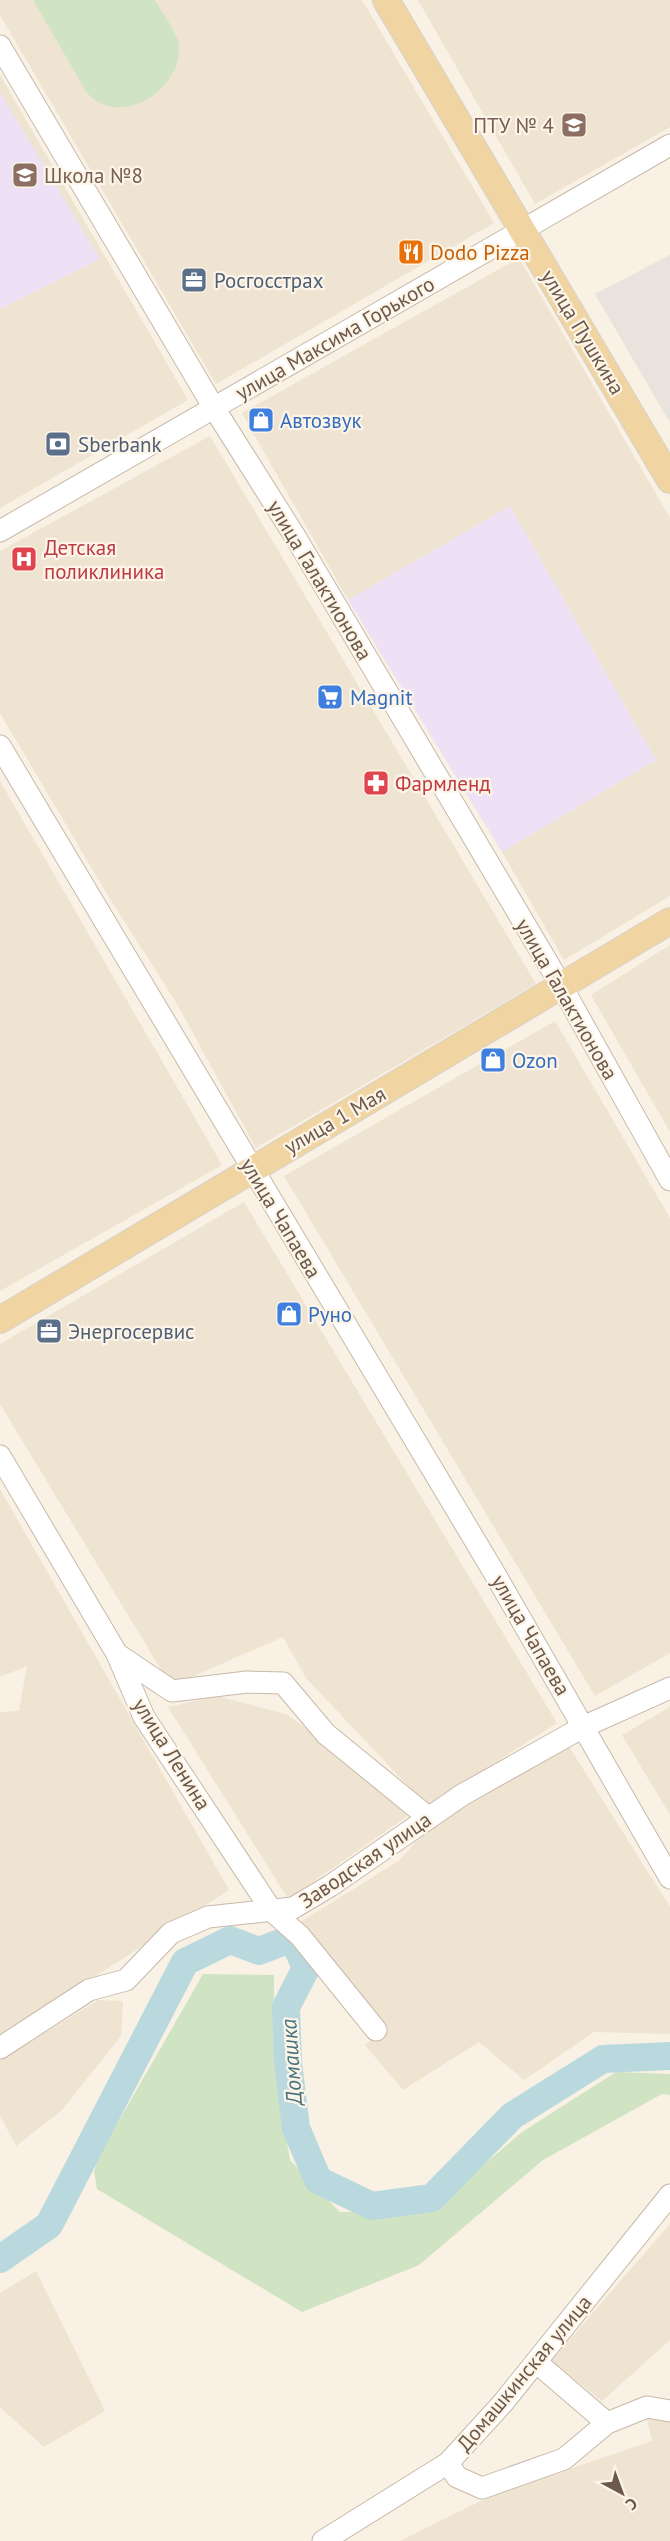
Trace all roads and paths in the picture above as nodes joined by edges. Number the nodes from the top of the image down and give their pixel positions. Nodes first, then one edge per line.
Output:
1 (386, 0) edge
2 (0, 46) edge
3 (670, 146) edge
4 (523, 230) junction
5 (214, 408) junction
6 (670, 480) edge
7 (0, 531) edge
8 (0, 746) edge
9 (670, 921) edge
10 (562, 987) junction
11 (251, 1169) junction
12 (670, 1180) edge
13 (0, 1320) edge
14 (0, 1455) edge
15 (117, 1654) junction
16 (670, 1688) edge
17 (583, 1727) junction
18 (429, 1818) junction
19 (670, 1878) edge
20 (272, 1911) junction
21 (376, 2030) dead end
22 (0, 2048) edge
23 (670, 2195) edge
24 (536, 2362) junction
25 (670, 2411) edge
26 (607, 2423) junction
27 (448, 2463) junction
28 (323, 2541) edge

1 - 4 main road, улица Пушкина
2 - 5 street, улица Галактионова
3 - 4 street, улица Максима Горького
4 - 5 street, улица Максима Горького
4 - 6 main road, улица Пушкина
5 - 7 street, улица Максима Горького
5 - 10 street, улица Галактионова
8 - 11 street, улица Чапаева
9 - 10 main road, улица 1 Мая
10 - 11 main road, улица 1 Мая
10 - 12 street, улица Галактионова
11 - 13 main road, улица 1 Мая
11 - 17 street, улица Чапаева
14 - 15 street, улица Ленина
15 - 18 street
15 - 20 street, улица Ленина
16 - 17 street, Заводская улица
17 - 18 street, Заводская улица
17 - 19 street, улица Чапаева
18 - 20 street, Заводская улица
20 - 21 street, улица Ленина
20 - 22 street, Заводская улица
23 - 24 street, Домашкинская улица
24 - 26 street
24 - 27 street, Домашкинская улица
25 - 26 street
26 - 27 street
27 - 28 street, Домашкинская улица

